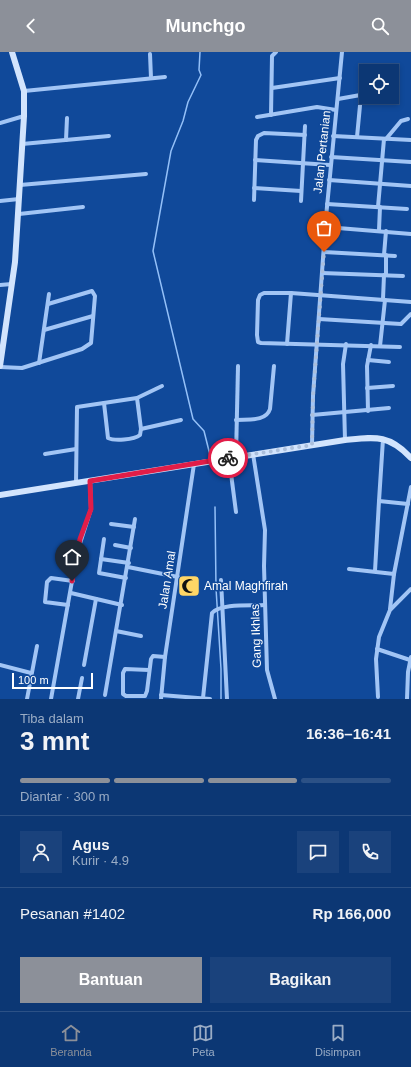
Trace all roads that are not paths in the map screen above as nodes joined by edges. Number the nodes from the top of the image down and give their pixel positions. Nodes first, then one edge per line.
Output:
1 (12, 52) edge
2 (276, 52) edge
3 (342, 52) edge
4 (150, 54) dead end
5 (165, 77) dead end
6 (151, 78) junction
7 (340, 78) junction
8 (272, 88) junction
9 (24, 91) junction
10 (359, 96) edge
11 (338, 99) junction
12 (362, 104) edge
13 (336, 110) junction
14 (271, 115) junction
15 (24, 116) junction
16 (257, 117) dead end
17 (67, 118) dead end
18 (408, 119) dead end
19 (0, 123) edge
20 (305, 126) dead end
21 (305, 135) junction
22 (109, 136) dead end
23 (333, 136) junction
24 (357, 137) junction
25 (385, 139) junction
26 (66, 140) junction
27 (411, 140) edge
28 (22, 144) junction
29 (331, 157) junction
30 (255, 160) junction
31 (382, 160) junction
32 (411, 162) edge
33 (302, 163) junction
34 (330, 165) junction
35 (146, 174) dead end
36 (329, 180) junction
37 (379, 183) junction
38 (20, 186) junction
39 (411, 186) edge
40 (254, 188) junction
41 (301, 191) junction
42 (19, 199) junction
43 (254, 200) dead end
44 (0, 201) edge
45 (301, 201) dead end
46 (327, 204) junction
47 (83, 207) dead end
48 (379, 207) junction
49 (407, 209) dead end
50 (19, 214) junction
51 (326, 227) junction
52 (379, 230) junction
53 (386, 231) junction
54 (411, 234) edge
55 (324, 252) junction
56 (385, 255) junction
57 (395, 256) dead end
58 (322, 273) junction
59 (385, 275) junction
60 (403, 276) dead end
61 (12, 284) junction
62 (0, 285) edge
63 (291, 293) junction
64 (49, 294) dead end
65 (321, 296) junction
66 (384, 300) junction
67 (411, 302) edge
68 (48, 304) junction
69 (411, 314) edge
70 (93, 316) junction
71 (319, 319) junction
72 (383, 323) junction
73 (44, 330) junction
74 (2, 343) edge
75 (287, 344) junction
76 (346, 344) junction
77 (317, 345) junction
78 (371, 345) junction
79 (380, 346) junction
80 (400, 347) dead end
81 (368, 360) junction
82 (39, 362) junction
83 (389, 362) dead end
84 (238, 366) dead end
85 (274, 366) dead end
86 (0, 367) edge
87 (162, 386) dead end
88 (393, 386) dead end
89 (367, 388) junction
90 (137, 398) junction
91 (104, 403) junction
92 (389, 408) dead end
93 (368, 411) junction
94 (343, 413) junction
95 (312, 415) junction
96 (181, 420) dead end
97 (236, 420) junction
98 (141, 429) junction
99 (383, 438) junction
100 (345, 440) junction
101 (312, 445) junction
102 (76, 449) junction
103 (45, 454) dead end
104 (253, 454) junction
105 (232, 457) junction
106 (411, 458) edge
107 (194, 464) junction
108 (90, 481) junction
109 (76, 483) junction
110 (411, 487) edge
111 (0, 495) edge
112 (379, 501) junction
113 (408, 504) junction
114 (236, 512) dead end
115 (135, 519) dead end
116 (110, 524) dead end
117 (134, 528) junction
118 (104, 539) dead end
119 (115, 545) dead end
120 (131, 548) junction
121 (101, 559) junction
122 (128, 565) junction
123 (349, 569) dead end
124 (375, 571) junction
125 (394, 574) junction
126 (178, 577) junction
127 (126, 578) junction
128 (222, 580) dead end
129 (72, 581) junction
130 (411, 589) edge
131 (71, 593) junction
132 (96, 599) junction
133 (68, 605) junction
134 (122, 605) junction
135 (265, 605) junction
136 (223, 608) junction
137 (390, 610) junction
138 (116, 631) junction
139 (141, 636) dead end
140 (37, 646) dead end
141 (377, 649) junction
142 (165, 657) junction
143 (410, 658) edge
144 (84, 665) dead end
145 (0, 666) edge
146 (149, 670) junction
147 (31, 673) junction
148 (82, 678) dead end
149 (105, 695) dead end
150 (161, 697) edge
151 (378, 697) dead end
152 (203, 698) junction
153 (275, 698) edge
154 (27, 699) edge
155 (51, 699) edge
156 (78, 699) edge
157 (210, 699) edge
158 (227, 699) edge
159 (407, 699) edge

1 - 9 main road
2 - 8 street
3 - 7 street, Jalan Pertanian
4 - 6 street
5 - 6 street
6 - 9 street
7 - 8 street
7 - 11 street, Jalan Pertanian
8 - 14 street
9 - 15 main road
10 - 11 street
11 - 13 street, Jalan Pertanian
12 - 24 street
13 - 14 street
13 - 23 street, Jalan Pertanian
14 - 16 street
15 - 19 street
15 - 28 main road
17 - 26 street
18 - 25 street
20 - 21 street
21 - 30 street
21 - 33 street
22 - 26 street
23 - 24 street
23 - 29 street, Jalan Pertanian
24 - 25 street
25 - 27 street
25 - 31 street
26 - 28 street
28 - 38 main road
29 - 31 street
29 - 34 street, Jalan Pertanian
30 - 33 street
30 - 40 street
31 - 32 street
31 - 37 street
33 - 34 street
33 - 41 street
34 - 36 street, Jalan Pertanian
35 - 38 street
36 - 37 street
36 - 46 street, Jalan Pertanian
37 - 39 street
37 - 48 street
38 - 42 main road
40 - 41 street
40 - 43 street
41 - 45 street
42 - 44 street
42 - 50 main road
46 - 48 street
46 - 51 street, Jalan Pertanian
47 - 50 street
48 - 49 street
48 - 52 street
50 - 61 main road
51 - 52 street
51 - 55 street, Jalan Pertanian
52 - 53 street
53 - 54 street
53 - 56 street
55 - 56 street
55 - 58 street, Jalan Pertanian
56 - 57 street
56 - 59 street
58 - 59 street
58 - 65 street, Jalan Pertanian
59 - 60 street
59 - 66 street
61 - 62 street
61 - 74 main road
63 - 65 street
63 - 75 street
63 - 75 street
64 - 68 street
65 - 66 street
65 - 71 street, Jalan Pertanian
66 - 67 street
66 - 72 street
68 - 70 street
68 - 73 street
69 - 72 street
70 - 73 street
70 - 82 street
71 - 72 street
71 - 77 street, Jalan Pertanian
72 - 79 street
73 - 82 street
74 - 86 main road
75 - 77 street
76 - 77 street
76 - 78 street
76 - 94 street
77 - 95 street, Jalan Pertanian
78 - 79 street
78 - 81 street
79 - 80 street
81 - 83 street
81 - 89 street
82 - 86 street
84 - 97 street
85 - 97 street
87 - 90 street
88 - 89 street
89 - 93 street
90 - 91 street
90 - 98 street
91 - 98 street
91 - 102 street
92 - 93 street
93 - 94 street
94 - 95 street
94 - 100 street
95 - 101 street, Jalan Pertanian
96 - 98 street
97 - 105 street
99 - 100 main road
99 - 106 main road
99 - 112 street
100 - 101 main road
101 - 104 main road
102 - 103 street
102 - 109 street
104 - 105 main road
104 - 135 street, Gang Ikhlas
105 - 107 main road
105 - 114 street
107 - 108 main road
107 - 126 street, Jalan Amal
108 - 109 main road
108 - 129 street
109 - 111 main road
110 - 113 street
112 - 113 street
112 - 124 street
113 - 125 street
115 - 117 street
116 - 117 street
117 - 120 street
118 - 121 street
119 - 120 street
120 - 122 street
121 - 122 street
121 - 127 street
122 - 126 street
122 - 127 street
123 - 124 street
124 - 125 street
125 - 137 street
126 - 142 street, Jalan Amal
127 - 134 street
128 - 136 street
129 - 131 street
129 - 133 street
130 - 137 street
131 - 132 street
131 - 133 street
132 - 134 street
132 - 144 street
133 - 155 street
134 - 138 street
135 - 136 street
135 - 153 street, Gang Ikhlas
136 - 152 street
136 - 158 street
137 - 141 street
138 - 139 street
138 - 149 street
140 - 147 street
141 - 143 street
141 - 151 street
142 - 146 street
142 - 150 street, Jalan Amal
143 - 159 street
145 - 147 street
146 - 146 street
147 - 154 street
148 - 156 street
150 - 152 street
152 - 157 street

